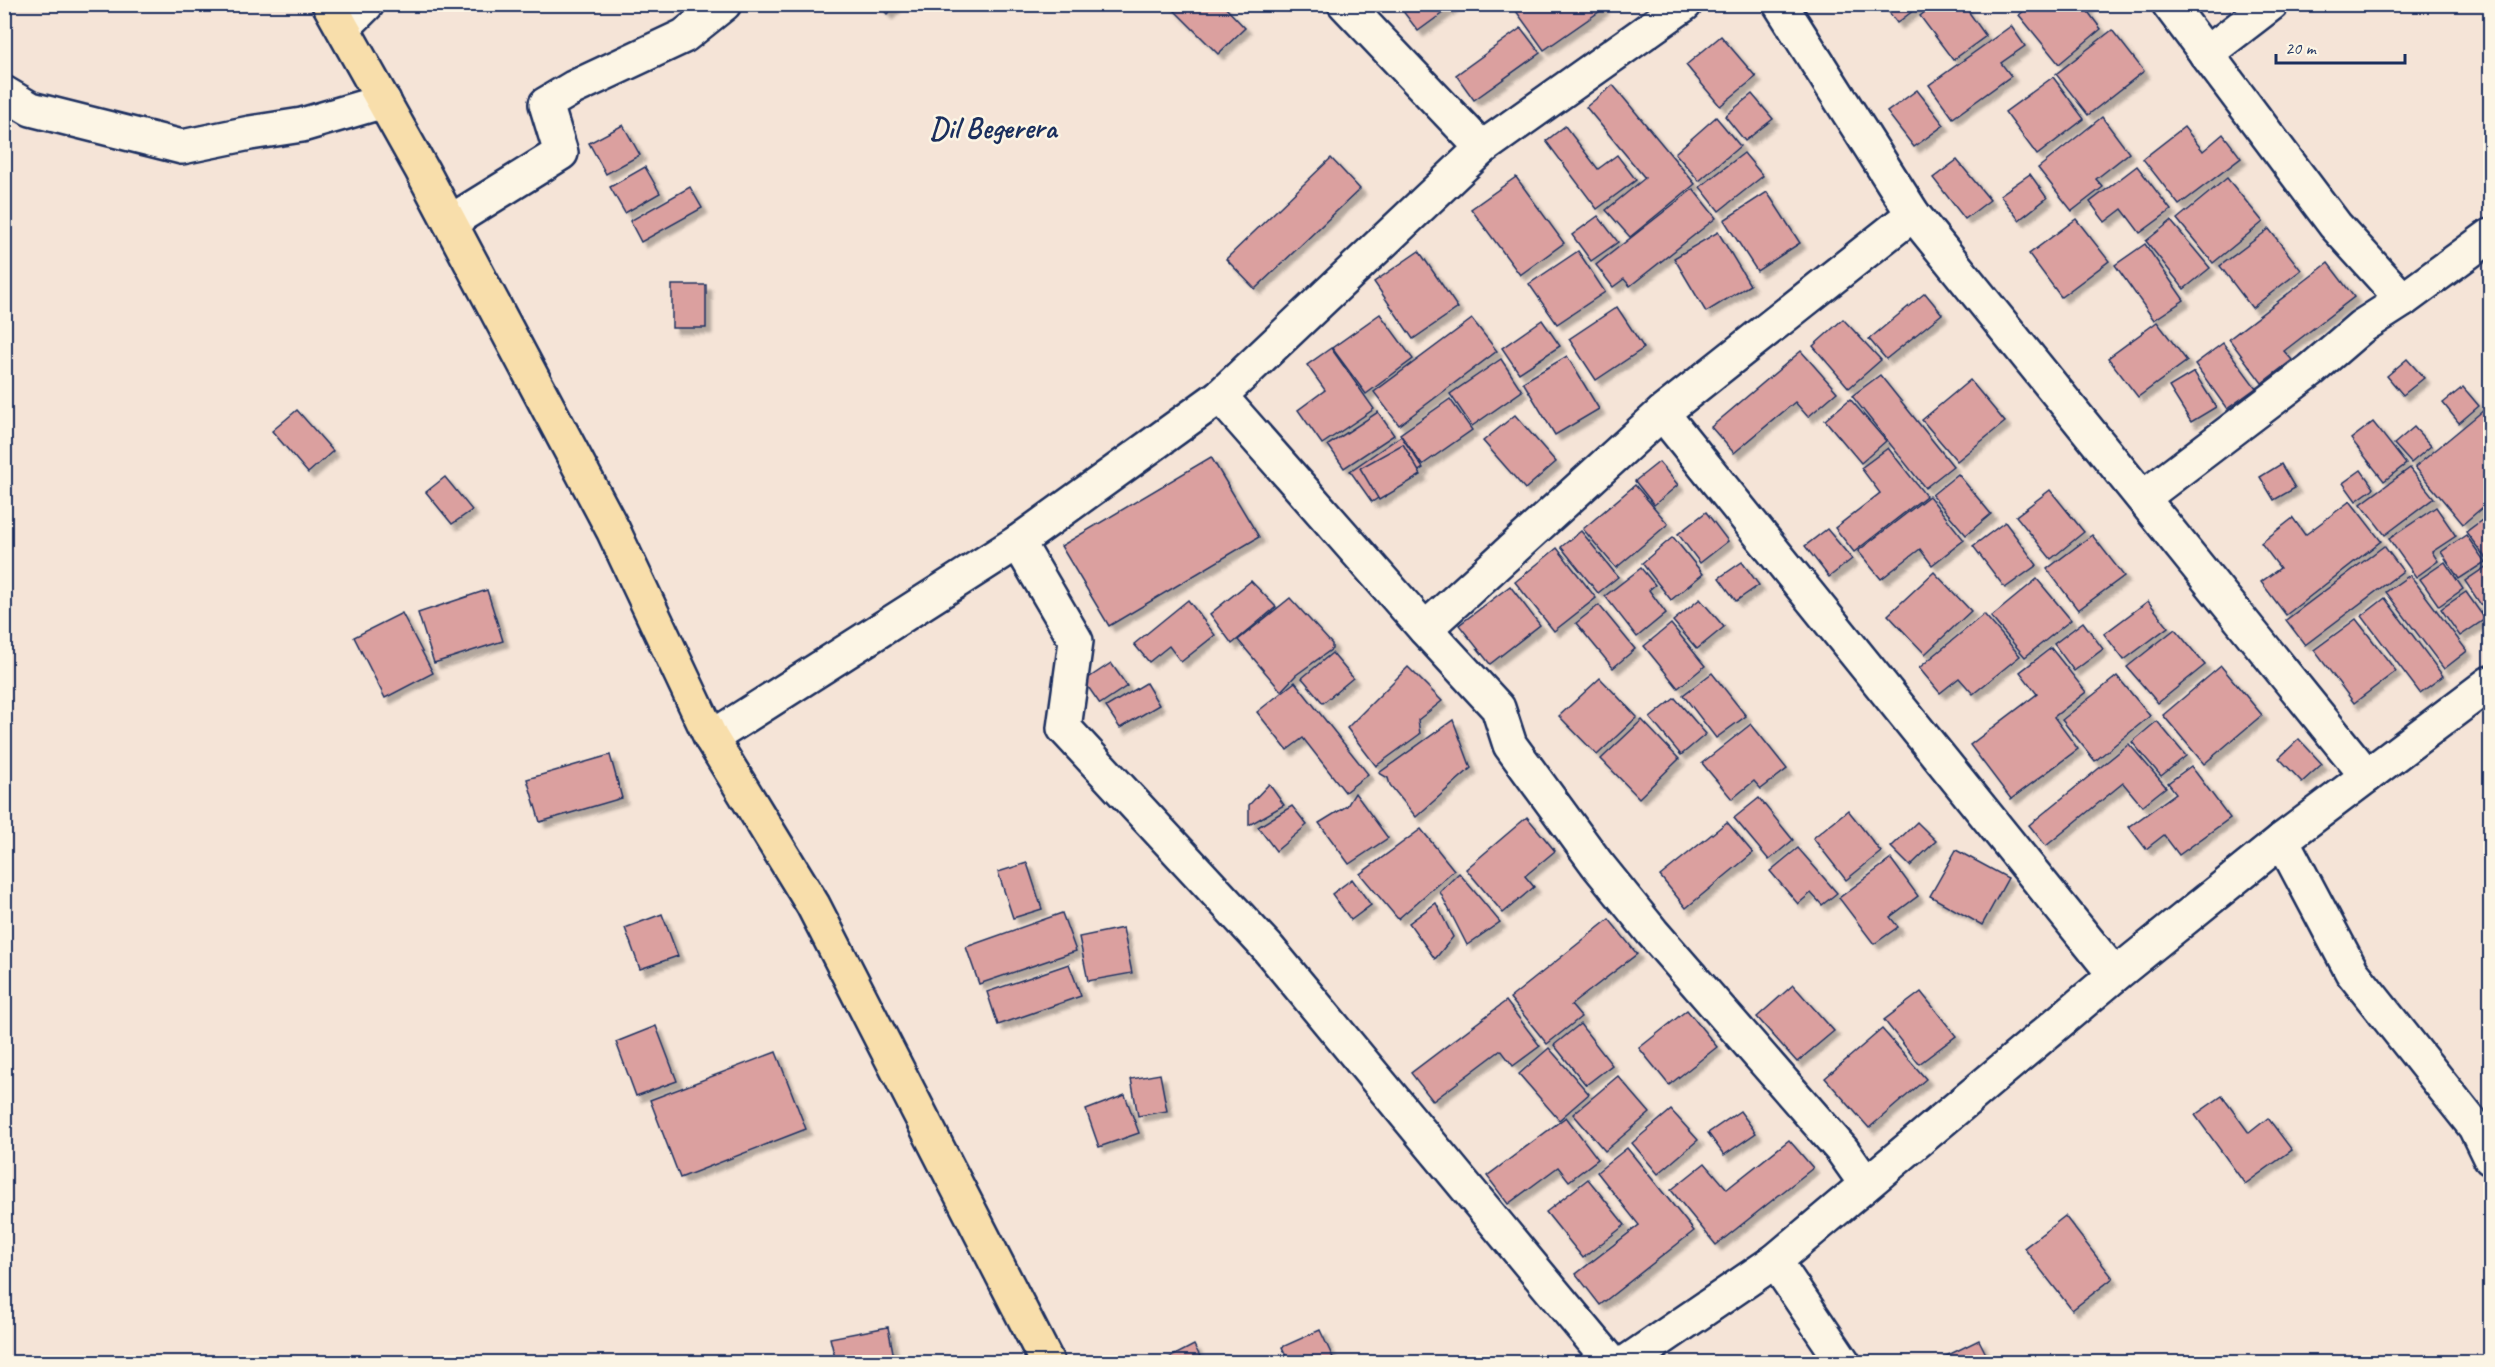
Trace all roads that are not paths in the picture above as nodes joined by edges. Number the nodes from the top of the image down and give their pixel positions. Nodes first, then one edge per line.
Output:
1 (367, 4) edge
2 (724, 4) edge
3 (1345, 4) edge
4 (1685, 4) edge
5 (1780, 4) edge
6 (2169, 4) edge
7 (2271, 4) edge
8 (336, 16) edge
9 (2206, 54) junction
10 (4, 93) edge
11 (384, 101) junction
12 (1482, 148) junction
13 (1913, 214) junction
14 (450, 222) junction
15 (2490, 236) edge
16 (2403, 300) junction
17 (1220, 396) junction
18 (1662, 413) junction
19 (2144, 498) junction
20 (1018, 542) junction
21 (1425, 629) junction
22 (2490, 683) edge
23 (711, 738) junction
24 (2367, 776) junction
25 (2282, 840) junction
26 (2115, 975) junction
27 (2483, 1121) edge
28 (2490, 1158) edge
29 (1866, 1184) junction
30 (1775, 1261) junction
31 (1047, 1362) edge
32 (1611, 1362) edge
33 (1627, 1362) edge
34 (1843, 1362) edge

1 - 8 street
2 - 14 street
3 - 12 street
4 - 12 street
5 - 13 street
6 - 9 street
7 - 9 street
8 - 11 main road
9 - 16 street
10 - 11 street
11 - 14 main road
12 - 17 street
13 - 18 street
13 - 19 street
14 - 23 main road
15 - 16 street
16 - 19 street
17 - 20 street
17 - 21 street
18 - 21 street
18 - 26 street
19 - 24 street
20 - 23 street
20 - 32 street
21 - 29 street
22 - 24 street
23 - 31 main road
24 - 25 street
25 - 26 street
25 - 27 street
26 - 29 street
27 - 28 street
29 - 30 street
30 - 33 street
30 - 34 street

